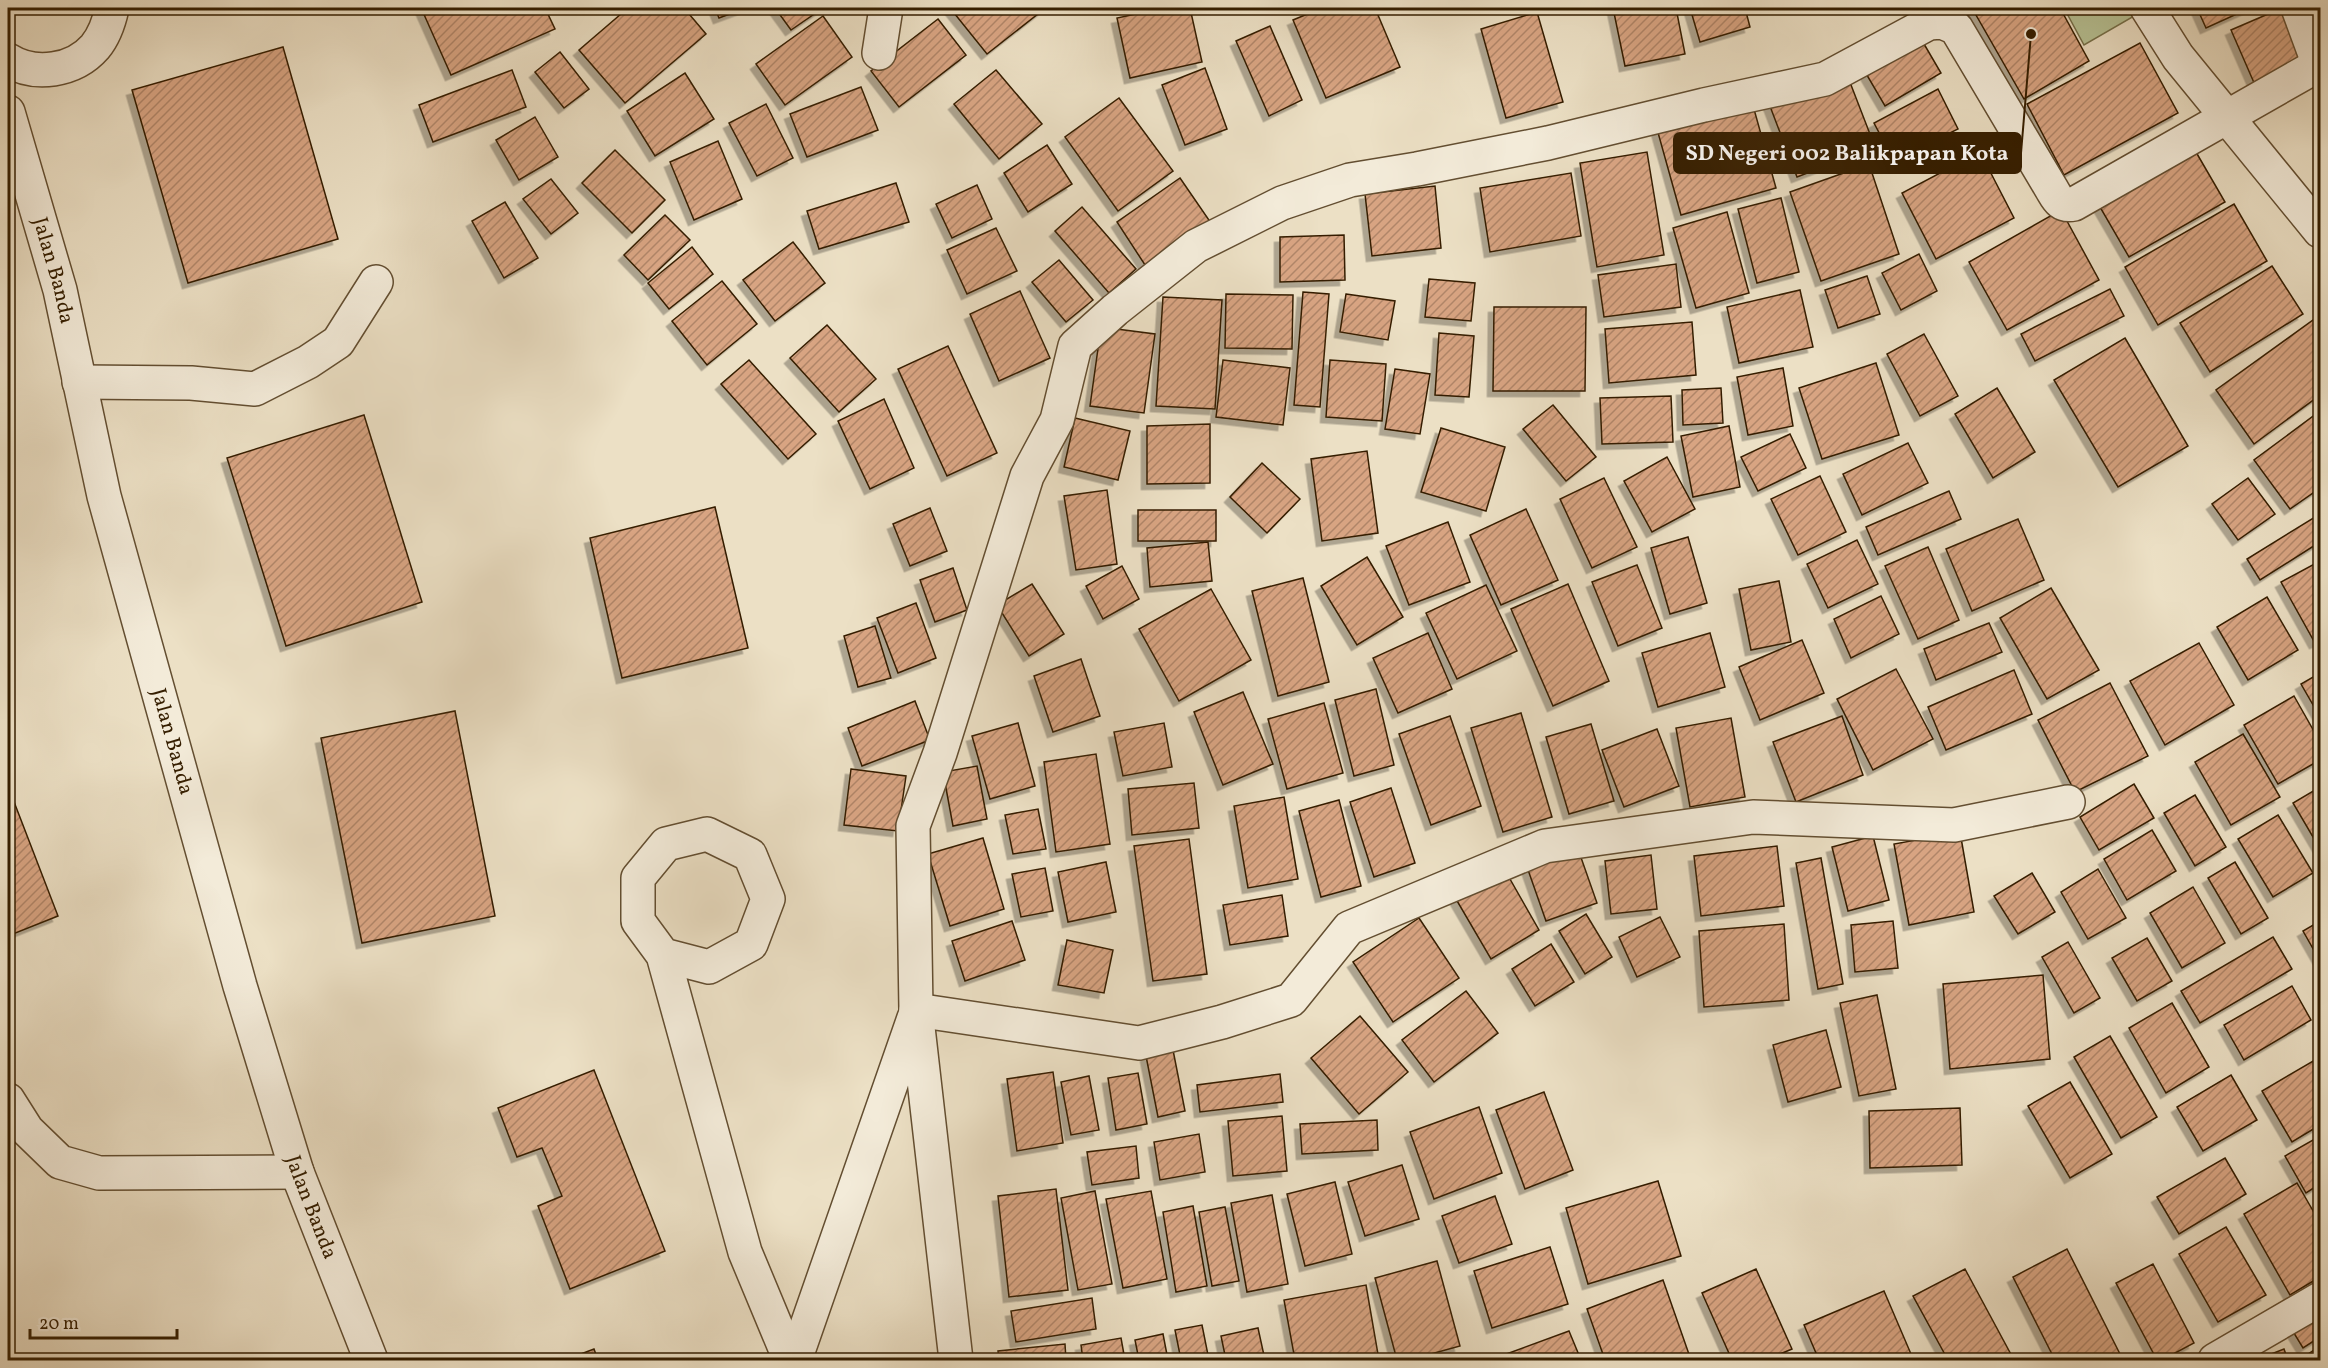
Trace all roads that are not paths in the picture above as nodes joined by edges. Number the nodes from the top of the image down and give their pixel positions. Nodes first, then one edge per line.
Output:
1 (112, 8) edge
2 (885, 8) edge
3 (2147, 8) edge
4 (2298, 8) edge
5 (879, 54) dead end
6 (8, 60) edge
7 (2320, 64) edge
8 (8, 112) edge
9 (2226, 118) junction
10 (2320, 231) edge
11 (376, 282) dead end
12 (78, 382) junction
13 (2068, 802) dead end
14 (663, 955) dead end
15 (916, 1010) junction
16 (8, 1100) edge
17 (297, 1172) junction
18 (2320, 1299) edge
19 (372, 1360) edge
20 (790, 1360) edge
21 (795, 1360) edge
22 (956, 1360) edge
23 (2215, 1360) edge

1 - 6 street
2 - 5 street
3 - 9 street
4 - 7 street
7 - 9 street
8 - 12 street, Jalan Banda
9 - 10 street
9 - 15 street
11 - 12 street
12 - 17 street, Jalan Banda
13 - 15 street
14 - 20 street
15 - 21 street
15 - 22 street
16 - 17 street
17 - 19 street, Jalan Banda
18 - 23 street

